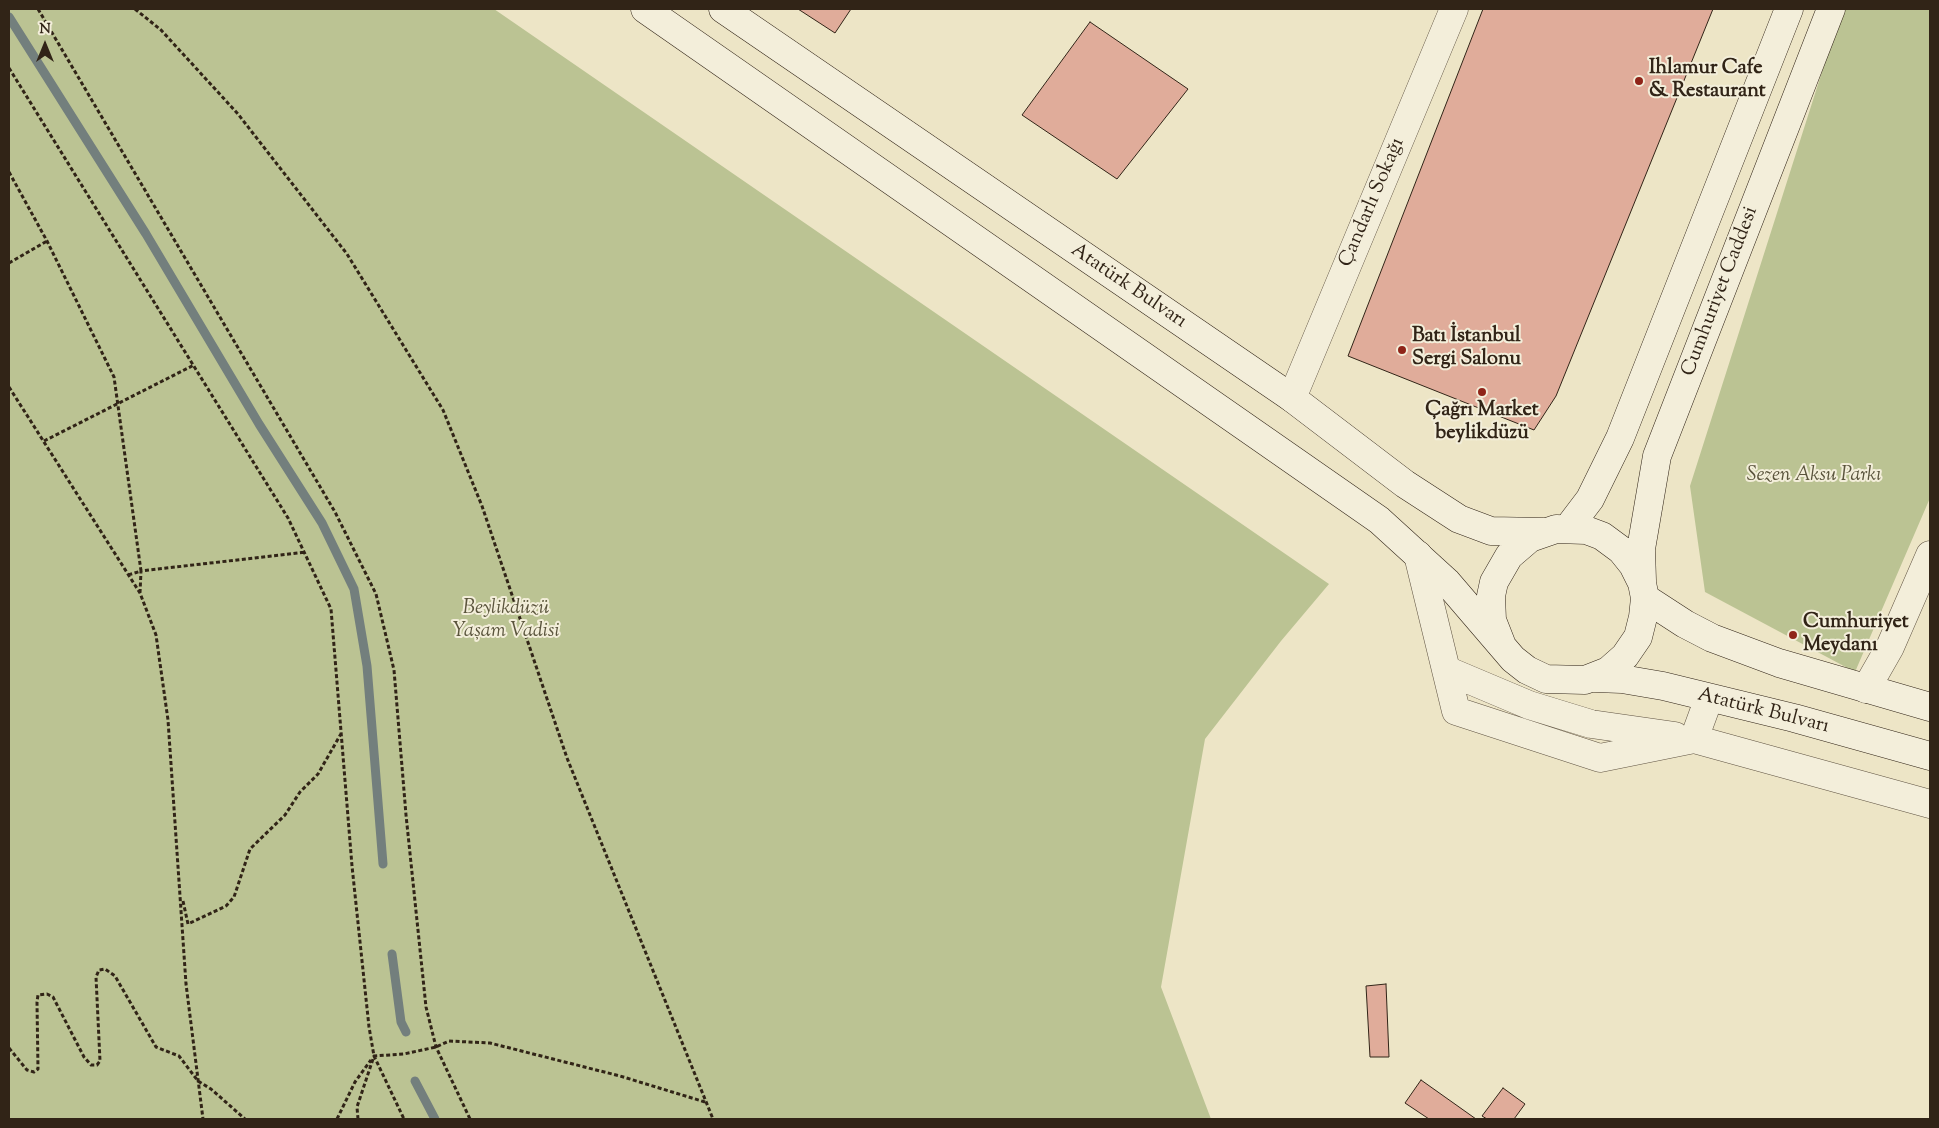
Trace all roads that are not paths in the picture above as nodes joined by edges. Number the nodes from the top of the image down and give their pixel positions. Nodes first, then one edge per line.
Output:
1 (645, 9) edge
2 (723, 9) edge
3 (1454, 9) edge
4 (1789, 9) edge
5 (1831, 9) edge
6 (1292, 398) junction
7 (1555, 530) junction
8 (1418, 555) junction
9 (1930, 555) edge
10 (1643, 590) junction
11 (1501, 643) junction
12 (1595, 678) junction
13 (1866, 690) junction
14 (1708, 698) junction
15 (1930, 707) edge
16 (1694, 739) junction
17 (1930, 756) edge
18 (1930, 804) edge

1 - 8 main road
2 - 6 main road, Atatürk Bulvarı
3 - 6 main road, Çandarlı Sokağı
4 - 7 main road, Cumhuriyet Caddesi
5 - 10 main road, Cumhuriyet Caddesi
6 - 7 main road, Atatürk Bulvarı
7 - 10 main road
7 - 11 main road
8 - 11 main road
8 - 16 main road
9 - 13 main road
10 - 12 main road
10 - 13 main road
11 - 12 main road
12 - 14 main road, Atatürk Bulvarı
13 - 15 main road
14 - 16 main road
14 - 17 main road, Atatürk Bulvarı
16 - 18 main road

